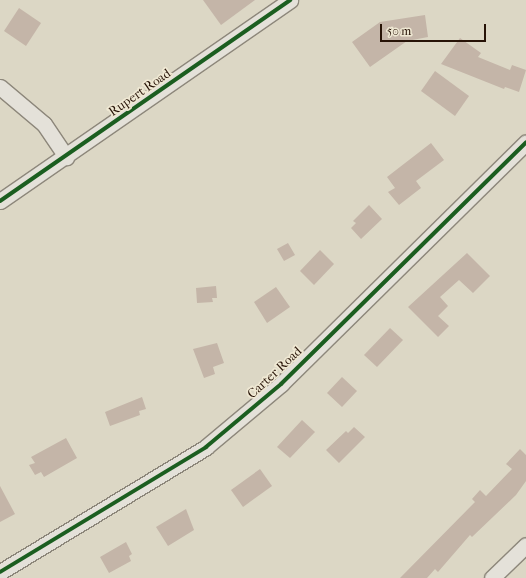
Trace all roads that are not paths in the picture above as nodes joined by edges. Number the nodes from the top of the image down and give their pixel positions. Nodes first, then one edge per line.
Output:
1 (290, 0) edge
2 (0, 87) edge
3 (526, 142) edge
4 (66, 156) junction
5 (0, 201) edge
6 (526, 545) edge
7 (0, 572) edge
8 (492, 578) edge

1 - 4 street, Rupert Road
2 - 4 street
3 - 7 street, Carter Road
4 - 5 street, Rupert Road
6 - 8 street

